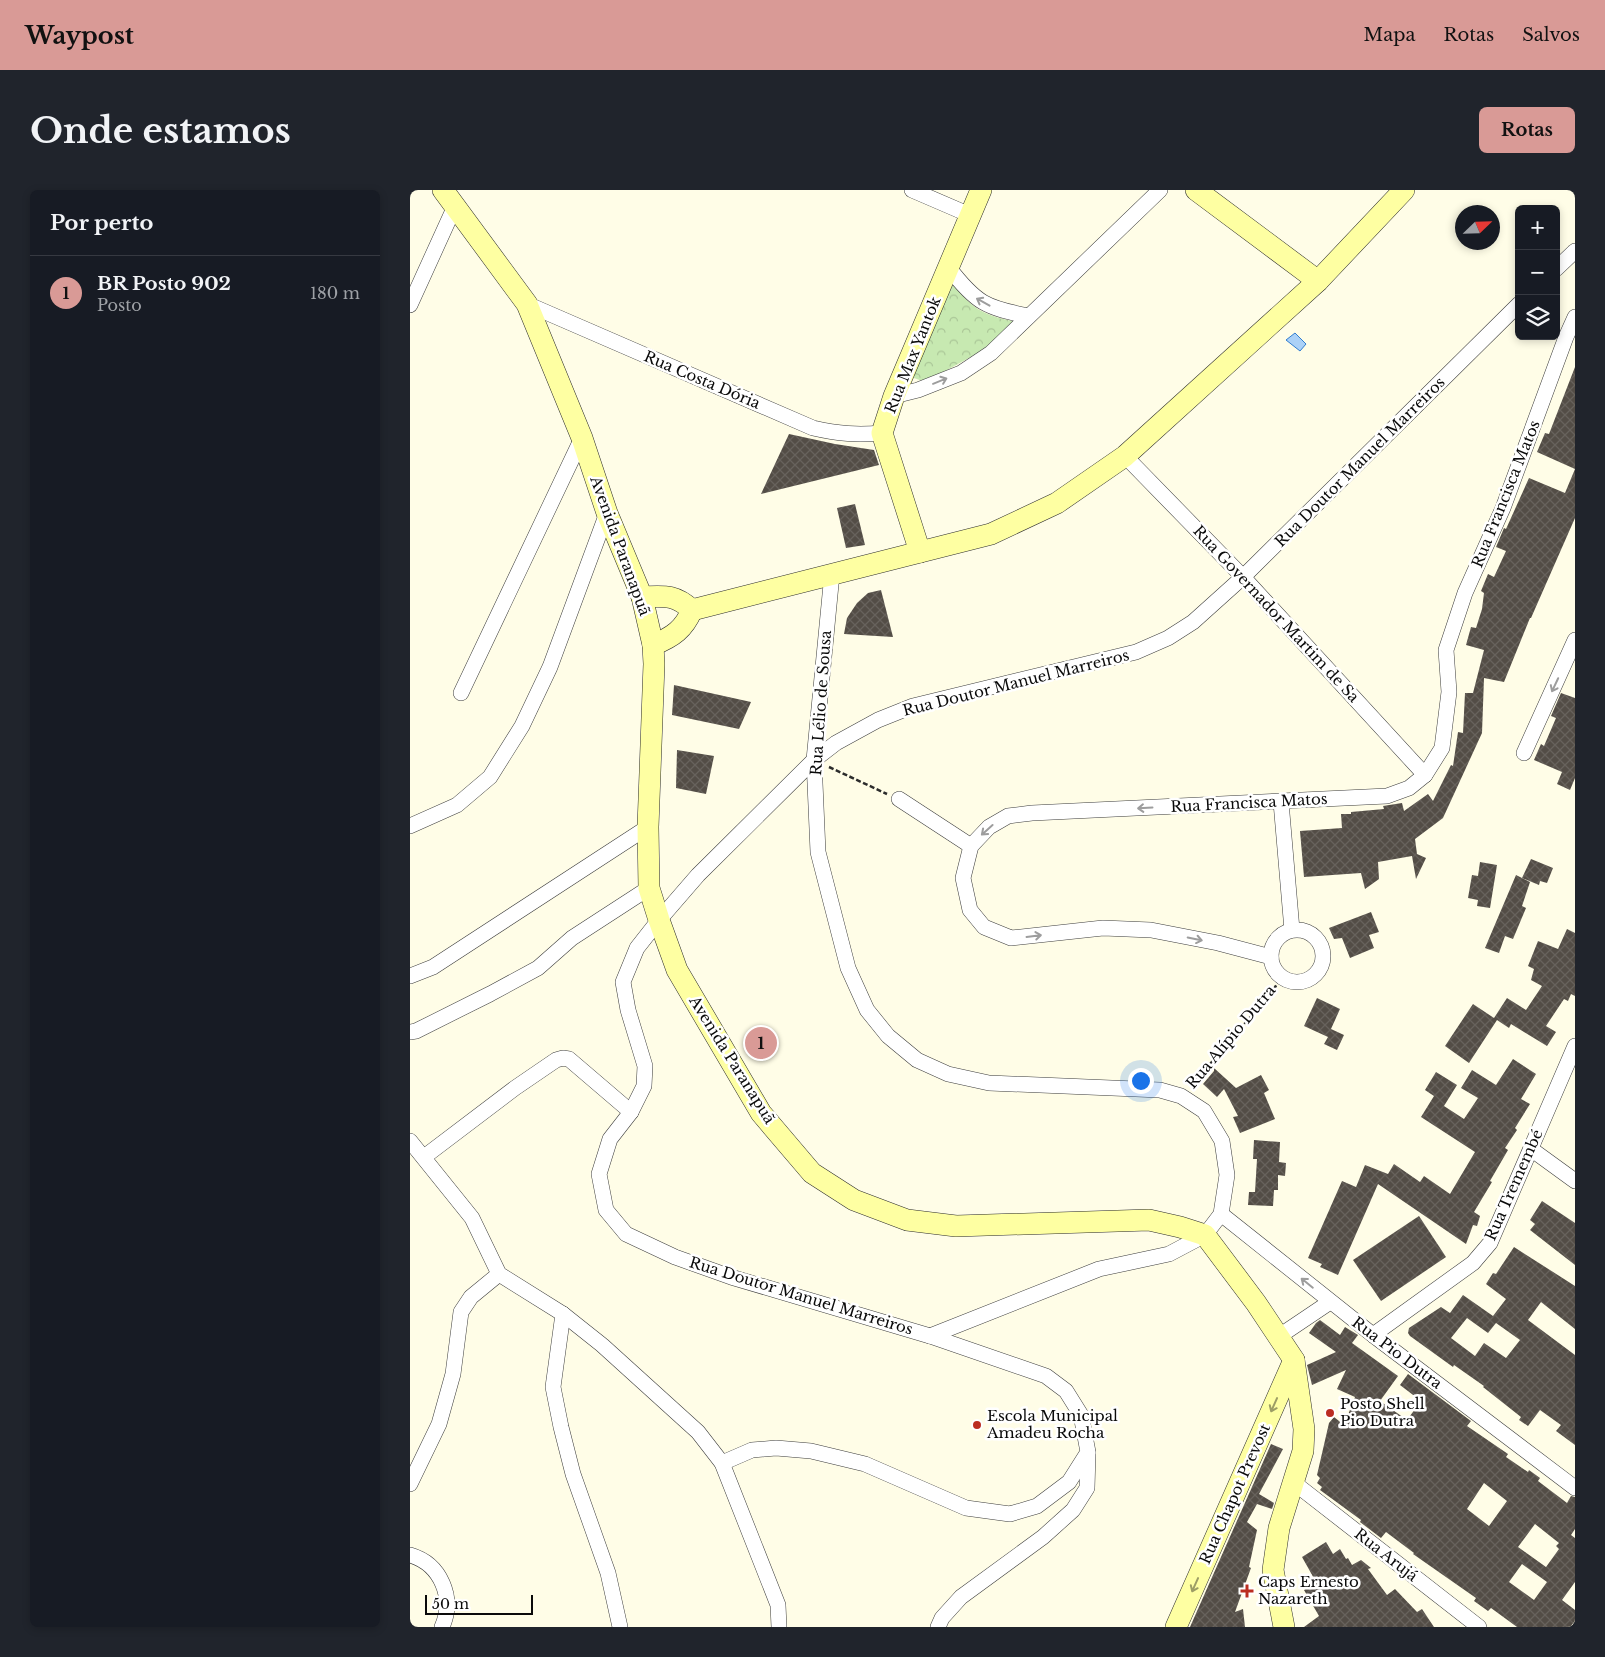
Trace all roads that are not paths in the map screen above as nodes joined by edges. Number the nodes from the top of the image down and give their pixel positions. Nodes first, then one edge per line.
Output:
1 (912, 190) edge
2 (980, 190) edge
3 (1160, 190) edge
4 (1196, 190) edge
5 (1404, 190) edge
6 (449, 198) edge
7 (970, 215) junction
8 (1575, 251) edge
9 (1560, 265) edge
10 (948, 268) junction
11 (1318, 281) junction
12 (528, 304) junction
13 (410, 305) edge
14 (1515, 308) edge
15 (1029, 316) junction
16 (1575, 317) edge
17 (1561, 332) edge
18 (894, 396) junction
19 (882, 433) junction
20 (582, 438) junction
21 (1125, 456) junction
22 (607, 513) junction
23 (920, 552) junction
24 (832, 574) junction
25 (1243, 577) junction
26 (642, 597) junction
27 (692, 610) junction
28 (1575, 640) edge
29 (653, 645) junction
30 (461, 693) dead end
31 (1524, 753) dead end
32 (814, 760) junction
33 (1425, 775) junction
34 (900, 800) road end
35 (1281, 802) junction
36 (410, 826) edge
37 (648, 827) junction
38 (971, 846) junction
39 (649, 888) junction
40 (658, 920) junction
41 (1292, 930) junction
42 (1271, 957) junction
43 (410, 976) edge
44 (410, 1032) edge
45 (1575, 1046) edge
46 (631, 1112) junction
47 (410, 1141) edge
48 (1531, 1149) junction
49 (424, 1157) junction
50 (1575, 1181) edge
51 (1221, 1214) junction
52 (1204, 1235) junction
53 (499, 1274) junction
54 (1330, 1302) junction
55 (563, 1314) junction
56 (1372, 1335) junction
57 (930, 1336) junction
58 (1278, 1337) junction
59 (1294, 1360) junction
60 (1088, 1452) junction
61 (722, 1463) junction
62 (1293, 1482) junction
63 (410, 1484) edge
64 (1575, 1488) edge
65 (410, 1555) edge
66 (442, 1627) edge
67 (620, 1627) edge
68 (778, 1627) edge
69 (938, 1627) edge
70 (1176, 1627) edge
71 (1284, 1627) edge
72 (1479, 1627) edge

1 - 7 street
2 - 7 street, Rua Max Yantok
3 - 15 street
4 - 11 street
5 - 11 street
6 - 12 street, Avenida Paranapuã
6 - 13 street
7 - 10 street, Rua Max Yantok
8 - 9 street
15 -> 10 street
10 - 18 street, Rua Max Yantok
11 - 21 street
12 - 19 street, Rua Costa Dória
12 - 20 street, Avenida Paranapuã
14 - 25 street, Rua Doutor Manuel Marreiros
18 -> 15 street
16 - 17 street, Rua Francisca Matos
17 - 33 street, Rua Francisca Matos
18 - 19 street, Rua Max Yantok
19 - 23 street, Rua Max Yantok
20 - 22 street, Avenida Paranapuã
20 - 30 street
21 - 23 street
21 - 25 street, Rua Governador Martim de Sa
22 - 26 street, Avenida Paranapuã
22 - 36 street
23 - 24 street
24 - 27 street
24 - 32 street, Rua Lélio de Sousa
25 - 32 street, Rua Doutor Manuel Marreiros
25 - 33 street, Rua Governador Martim de Sa
26 - 27 street
26 - 29 street, Avenida Paranapuã
27 - 29 street
28 -> 31 street
29 - 37 street, Avenida Paranapuã
32 - 40 street, Rua Doutor Manuel Marreiros
32 - 51 street, Rua Lélio de Sousa
33 - 35 street, Rua Francisca Matos
34 - 38 street
35 -> 38 street, Rua Francisca Matos
35 - 41 street
37 - 39 street, Avenida Paranapuã
37 - 43 street
38 -> 42 street, Rua Francisca Matos
39 - 40 street, Avenida Paranapuã
39 - 44 street
40 - 46 street, Rua Doutor Manuel Marreiros
40 - 52 street, Avenida Paranapuã
41 - 42 street
41 - 42 street
45 - 48 street, Rua Tremembé
46 - 49 street
46 - 57 street, Rua Doutor Manuel Marreiros
47 - 49 street
48 - 50 street
48 - 56 street, Rua Tremembé
49 - 53 street
51 - 52 street
54 -> 51 street, Rua Pio Dutra
52 - 57 street
52 - 58 street
53 - 55 street
53 - 63 street
54 - 56 street, Rua Pio Dutra
54 - 58 street
55 - 61 street
55 - 67 street
56 - 64 street, Rua Pio Dutra
57 - 60 street, Rua Doutor Manuel Marreiros
58 - 59 street
59 - 62 street
59 -> 70 street, Rua Chapot Prevost
60 - 61 street
60 - 69 street, Rua Doutor Manuel Marreiros
61 - 68 street
62 - 71 street
62 - 72 street, Rua Arujá
65 - 66 street

